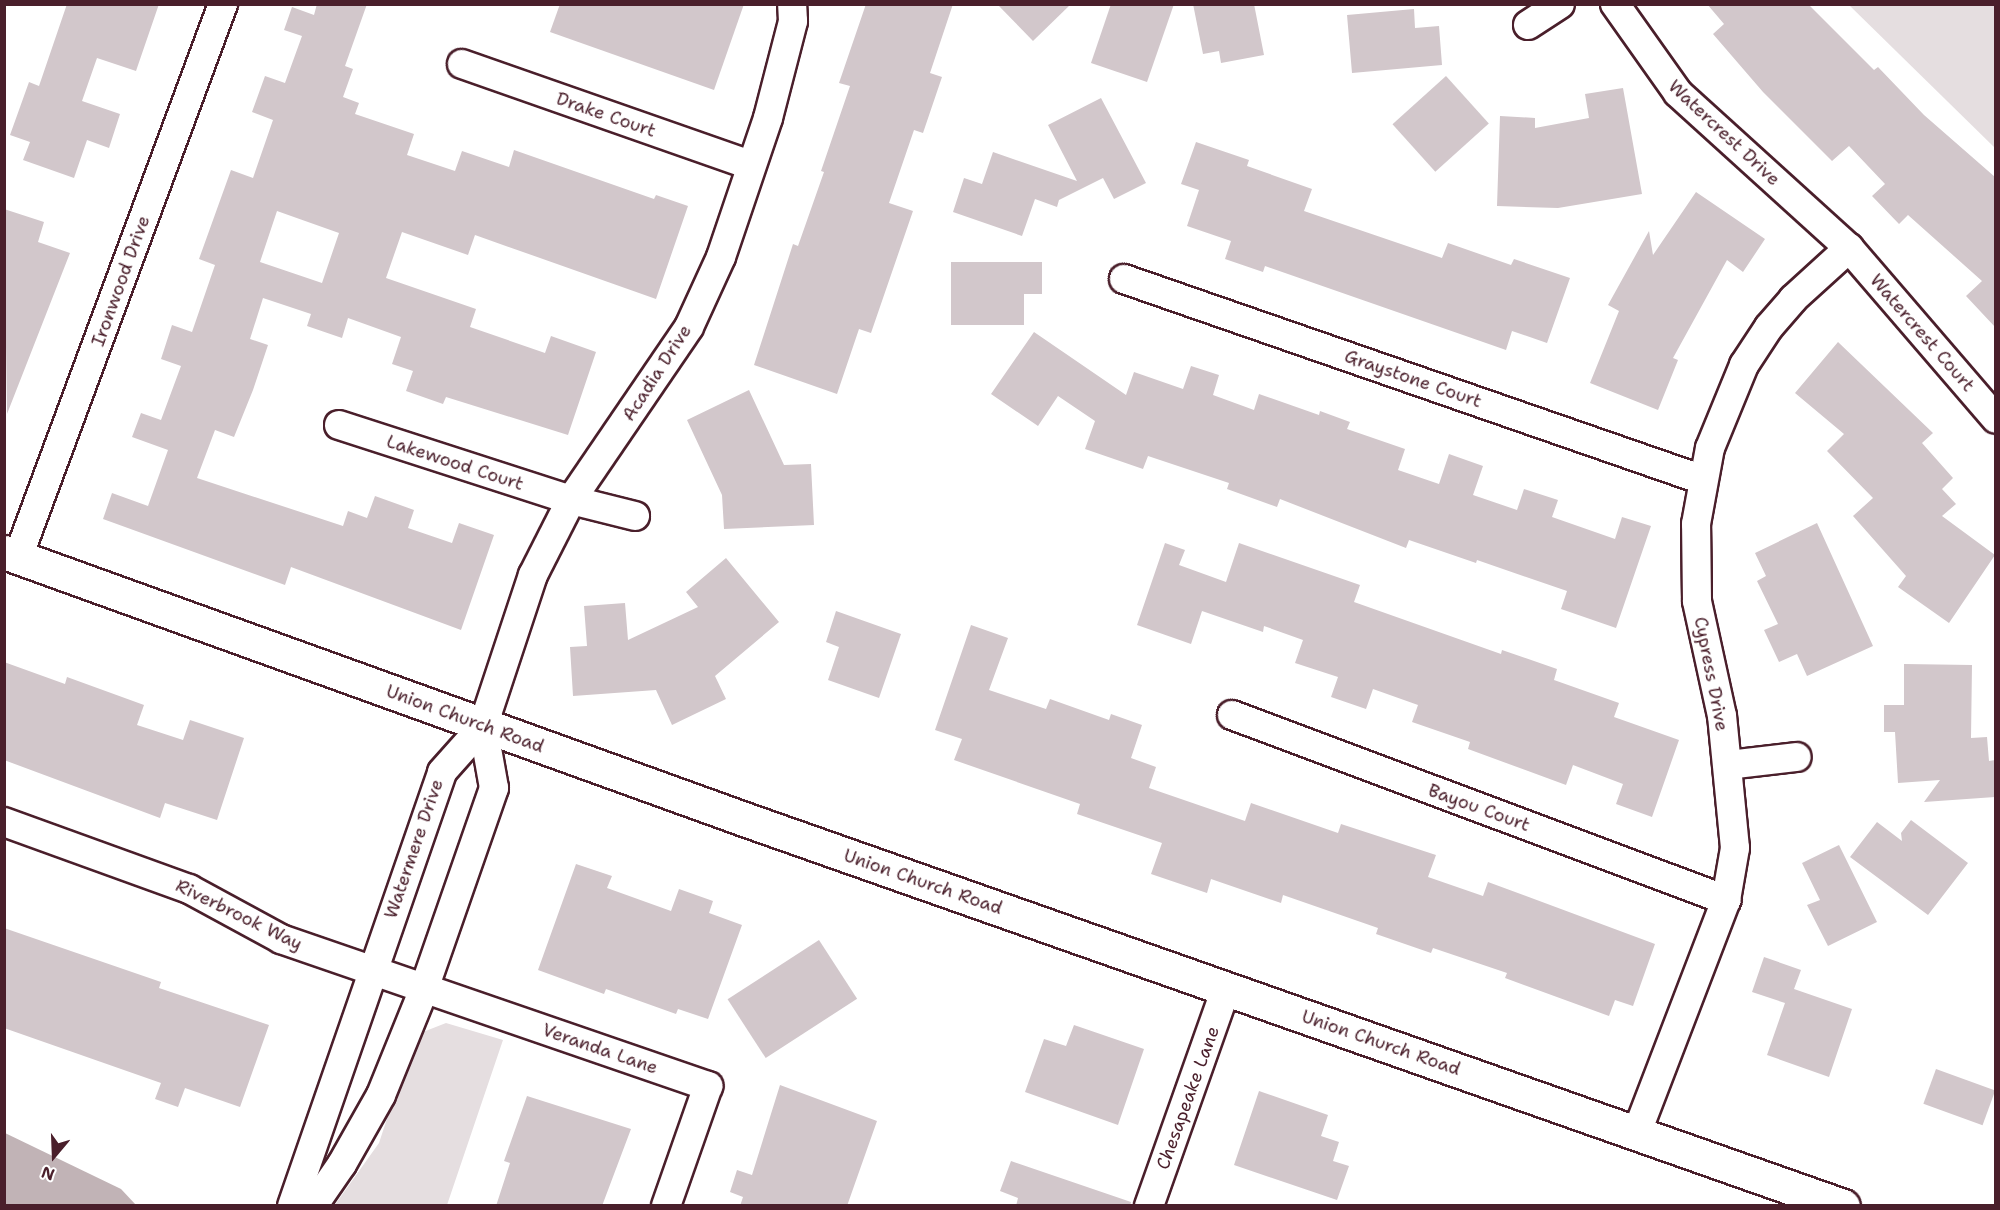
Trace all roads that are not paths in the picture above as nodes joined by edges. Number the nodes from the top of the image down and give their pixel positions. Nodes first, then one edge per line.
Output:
1 (224, 4) edge
2 (792, 4) edge
3 (1560, 4) edge
4 (1615, 4) edge
5 (1528, 25) dead end
6 (462, 64) dead end
7 (750, 165) junction
8 (1849, 248) junction
9 (1124, 279) dead end
10 (1995, 418) edge
11 (339, 425) dead end
12 (1702, 480) junction
13 (571, 500) junction
14 (635, 516) dead end
15 (11, 555) edge
16 (1232, 715) dead end
17 (483, 726) junction
18 (1797, 758) dead end
19 (1728, 765) junction
20 (4, 822) edge
21 (1726, 900) junction
22 (372, 971) junction
23 (424, 989) junction
24 (1226, 989) junction
25 (1637, 1132) junction
26 (292, 1206) edge
27 (313, 1206) edge
28 (666, 1206) edge
29 (1149, 1206) edge
30 (1843, 1206) edge

1 - 15 street, Ironwood Drive
2 - 7 street, Acadia Drive
3 - 5 street
4 - 8 street, Watercrest Drive
6 - 7 street, Drake Court
7 - 13 street, Acadia Drive
8 - 10 street, Watercrest Court
8 - 12 street, Cypress Drive
9 - 12 street, Graystone Court
11 - 13 street, Lakewood Court
12 - 19 street, Cypress Drive
13 - 14 street, Lakewood Court
13 - 17 street, Acadia Drive
15 - 17 street, Union Church Road
16 - 21 street, Bayou Court
17 - 22 street, Watermere Drive
17 - 23 street
17 - 24 street, Union Church Road
18 - 19 street
19 - 21 street, Cypress Drive
20 - 22 street, Riverbrook Way
21 - 25 street, Cypress Drive
22 - 23 street, Veranda Lane
22 - 26 street, Watermere Drive
23 - 27 street
23 - 28 street, Veranda Lane
24 - 25 street, Union Church Road
24 - 29 street, Chesapeake Lane
25 - 30 street, Union Church Road

